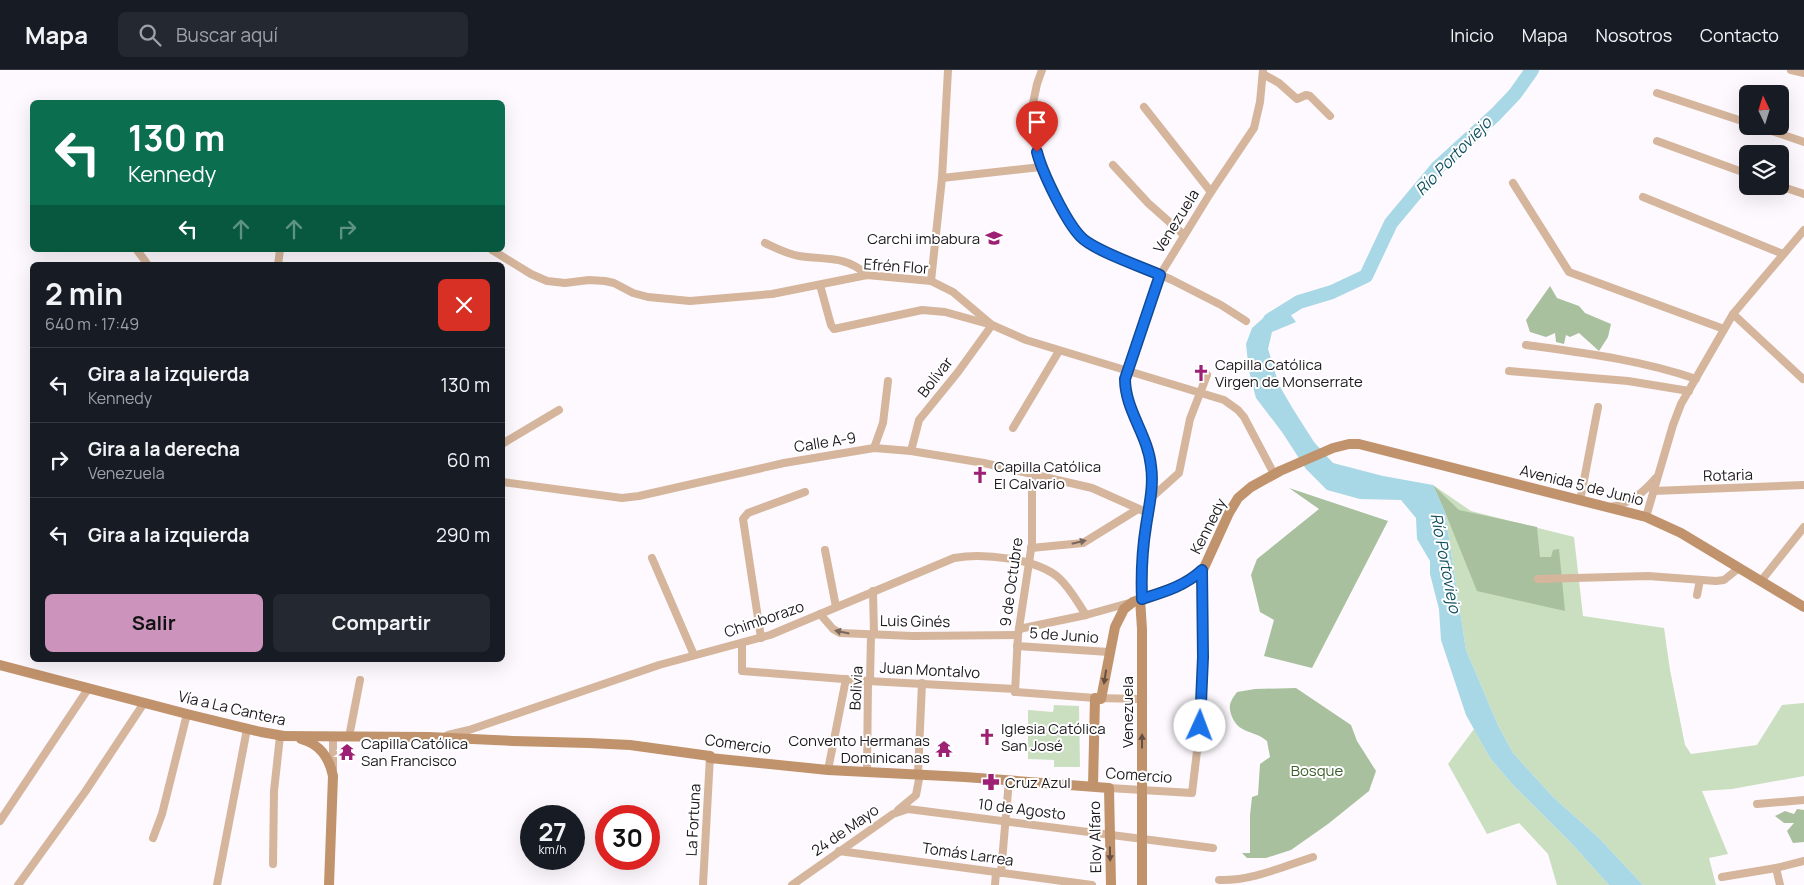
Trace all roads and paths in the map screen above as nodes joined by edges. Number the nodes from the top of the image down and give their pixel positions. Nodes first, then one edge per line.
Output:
1 (948, 70) edge
2 (1042, 70) edge
3 (1791, 70) edge
4 (1263, 72) edge
5 (1804, 72) edge
6 (1657, 93) dead end
7 (1144, 108) dead end
8 (1330, 116) dead end
9 (1739, 120) edge
10 (1783, 135) edge
11 (1657, 141) dead end
12 (1804, 142) edge
13 (1113, 165) dead end
14 (1041, 167) junction
15 (1739, 171) edge
16 (942, 178) junction
17 (1513, 183) dead end
18 (1789, 189) edge
19 (1211, 192) junction
20 (1804, 194) edge
21 (1643, 197) dead end
22 (1804, 230) edge
23 (1184, 235) junction
24 (765, 243) dead end
25 (495, 252) edge
26 (1783, 254) junction
27 (867, 274) junction
28 (1160, 275) junction
29 (931, 281) junction
30 (820, 285) junction
31 (1733, 314) junction
32 (1246, 321) dead end
33 (992, 325) junction
34 (1724, 329) junction
35 (1526, 345) dead end
36 (1059, 351) junction
37 (1127, 370) junction
38 (1510, 371) dead end
39 (1207, 375) dead end
40 (1696, 379) junction
41 (1804, 379) edge
42 (888, 381) dead end
43 (1689, 391) junction
44 (1200, 392) junction
45 (1598, 407) dead end
46 (559, 410) dead end
47 (1013, 428) dead end
48 (505, 442) edge
49 (874, 448) junction
50 (911, 451) junction
51 (1277, 473) junction
52 (1032, 475) junction
53 (1657, 477) junction
54 (505, 482) edge
55 (1804, 485) edge
56 (1653, 491) junction
57 (805, 492) dead end
58 (1151, 498) junction
59 (1580, 501) junction
60 (1123, 502) junction
61 (1610, 507) junction
62 (1138, 509) junction
63 (1148, 513) junction
64 (1130, 514) junction
65 (1646, 517) junction
66 (1804, 527) edge
67 (1032, 546) junction
68 (825, 550) dead end
69 (652, 558) dead end
70 (1010, 559) junction
71 (1028, 563) junction
72 (1739, 568) junction
73 (1202, 570) junction
74 (1538, 579) dead end
75 (1700, 580) junction
76 (1761, 581) junction
77 (873, 591) junction
78 (1697, 595) dead end
79 (1138, 600) junction
80 (836, 607) junction
81 (1804, 607) edge
82 (820, 614) junction
83 (1086, 615) junction
84 (1018, 632) junction
85 (872, 635) junction
86 (761, 638) junction
87 (742, 643) junction
88 (1017, 646) junction
89 (1109, 652) junction
90 (694, 655) junction
91 (0, 665) edge
92 (846, 679) junction
93 (360, 680) dead end
94 (869, 681) junction
95 (922, 683) junction
96 (88, 688) junction
97 (1015, 690) junction
98 (1098, 699) junction
99 (1142, 699) junction
100 (144, 703) junction
101 (187, 714) junction
102 (490, 722) junction
103 (247, 729) junction
104 (280, 736) junction
105 (333, 737) junction
106 (349, 737) junction
107 (429, 737) junction
108 (488, 740) junction
109 (710, 757) junction
110 (828, 770) junction
111 (868, 772) junction
112 (919, 774) junction
113 (333, 776) junction
114 (1009, 780) junction
115 (1093, 786) junction
116 (1109, 788) junction
117 (1142, 790) junction
118 (1804, 800) edge
119 (1757, 804) dead end
120 (918, 810) junction
121 (893, 814) junction
122 (0, 821) edge
123 (1006, 822) junction
124 (1110, 834) junction
125 (1141, 837) junction
126 (153, 838) dead end
127 (852, 843) junction
128 (1212, 848) dead end
129 (840, 851) junction
130 (861, 854) junction
131 (1313, 857) dead end
132 (1804, 861) edge
133 (273, 864) dead end
134 (1776, 868) junction
135 (1219, 871) dead end
136 (998, 872) junction
137 (1722, 877) dead end
138 (1219, 883) edge
139 (18, 885) edge
140 (217, 885) edge
141 (329, 885) edge
142 (704, 885) edge
143 (792, 885) edge
144 (995, 885) edge
145 (1092, 885) edge
146 (1110, 885) edge
147 (1142, 885) edge
148 (1780, 885) edge

1 - 16 street
2 - 14 street
3 - 5 street
4 - 8 street
4 - 19 street, Venezuela
6 - 9 street
7 - 19 street
10 - 12 street
11 - 15 street
13 - 23 street
14 - 16 street
14 - 28 street
16 - 29 street
17 - 34 street
18 - 20 street
19 - 23 street, Venezuela
21 - 26 street
22 - 26 street
23 - 28 street, Venezuela
24 - 27 street
25 - 30 street, Efrén Flor
26 - 31 street
27 - 29 street, Efrén Flor
27 - 30 street, Efrén Flor
28 - 32 street
28 - 37 street, Venezuela
29 - 33 street, Efrén Flor
30 - 33 street
31 - 34 street
31 - 41 street
33 - 36 street, Efrén Flor
33 - 50 street, Bolívar
34 - 40 street
35 - 40 street
36 - 37 street, Efrén Flor
36 - 47 street
37 - 44 street, Efrén Flor
37 - 58 street, Venezuela
38 - 43 street
39 - 44 street
40 - 43 street
42 - 49 street
43 - 53 street
44 - 51 street, Efrén Flor
44 - 58 street
45 - 59 street
46 - 48 street
49 - 50 street, Calle A-9
49 - 54 street, Calle A-9
50 - 52 street, Calle A-9
51 - 59 street, Avenida 5 de Junio
51 - 73 street, Kennedy
52 - 60 street, Calle A-9
52 - 67 street, 9 de Octubre
53 - 56 street
53 - 61 street
55 - 56 street, Rotaria
56 - 65 street
57 - 86 street
58 - 63 street, Venezuela
59 - 61 street, Avenida 5 de Junio
60 - 62 street, Calle A-9
60 - 64 street
61 - 65 street, Avenida 5 de Junio
62 - 63 street, Calle A-9
62 - 64 street
63 - 79 street, Venezuela
67 -> 64 street
65 - 72 street, Avenida 5 de Junio
66 - 76 street
67 - 70 street
67 - 71 street, 9 de Octubre
68 - 80 street
69 - 90 street
70 - 71 street, Chimborazo
70 - 77 street, Chimborazo
71 - 83 street, Chimborazo
71 - 84 street, 9 de Octubre
72 - 75 street
72 - 76 street, Avenida 5 de Junio
73 - 79 street, Kennedy
73 - 117 street, Comercio
74 - 75 street
75 - 78 street
76 - 81 street, Avenida 5 de Junio
77 - 80 street, Chimborazo
77 - 85 street, Bolivia
79 - 83 street, Luis Ginés
79 - 89 street, Eloy Alfaro
79 - 99 street, Venezuela
80 - 82 street, Chimborazo
85 -> 82 street, Luis Ginés
82 - 86 street, Chimborazo
83 - 84 street, Luis Ginés
84 - 85 street, Luis Ginés
84 - 88 street, 9 de Octubre
85 - 94 street, Bolivia
86 - 87 street, Chimborazo
87 - 90 street, Chimborazo
87 - 92 street, Juan Montalvo
88 - 89 street, 5 de Junio
88 - 97 street, 9 de Octubre
89 -> 98 street, Eloy Alfaro
90 - 102 street, Chimborazo
91 - 96 street, Vía a La Cantera
92 - 94 street, Juan Montalvo
92 - 110 street
93 - 106 street
94 - 95 street, Juan Montalvo
94 - 111 street, Bolivia
95 - 97 street, Juan Montalvo
95 - 112 street
96 - 100 street, Vía a La Cantera
96 - 122 street
97 - 98 street, Juan Montalvo
98 - 99 street, Juan Montalvo
98 - 115 street, Eloy Alfaro
117 -> 99 street, Venezuela
100 - 101 street, Vía a La Cantera
100 - 139 street
101 - 103 street, Vía a La Cantera
101 - 126 street
102 - 107 street, Chimborazo
102 - 108 street
103 - 104 street, Vía a La Cantera
103 - 140 street
104 - 105 street, Comercio
104 - 113 street, Vía a La Cantera
104 - 133 street
105 - 106 street, Comercio
105 - 113 street
106 - 107 street, Comercio
107 - 108 street, Comercio
108 - 109 street, Comercio
109 - 110 street, Comercio
109 - 142 street, La Fortuna
110 - 111 street, Comercio
111 - 112 street, Comercio
112 - 114 street, Comercio
112 - 120 street
112 - 121 street
113 - 141 street, Vía a La Cantera
114 - 115 street, Comercio
114 - 123 street
115 - 116 street, Comercio
116 - 117 street, Comercio
116 - 124 street, Eloy Alfaro
117 - 125 street, Venezuela
118 - 119 street
120 - 121 street, 24 de Mayo
120 - 123 street, 10 de Agosto
121 - 127 street, 24 de Mayo
123 - 124 street, 10 de Agosto
123 - 136 street
124 - 125 street, 10 de Agosto
124 -> 146 street, Eloy Alfaro
125 - 128 street, 10 de Agosto
125 - 147 street, Venezuela
127 - 129 street, 24 de Mayo
127 - 130 street
129 - 130 street, Tomás Larrea
129 - 143 street, 24 de Mayo
130 - 136 street, Tomás Larrea
131 - 138 street
132 - 134 street
134 - 137 street
134 - 148 street
135 - 138 street
136 - 144 street
136 - 145 street, Tomás Larrea

